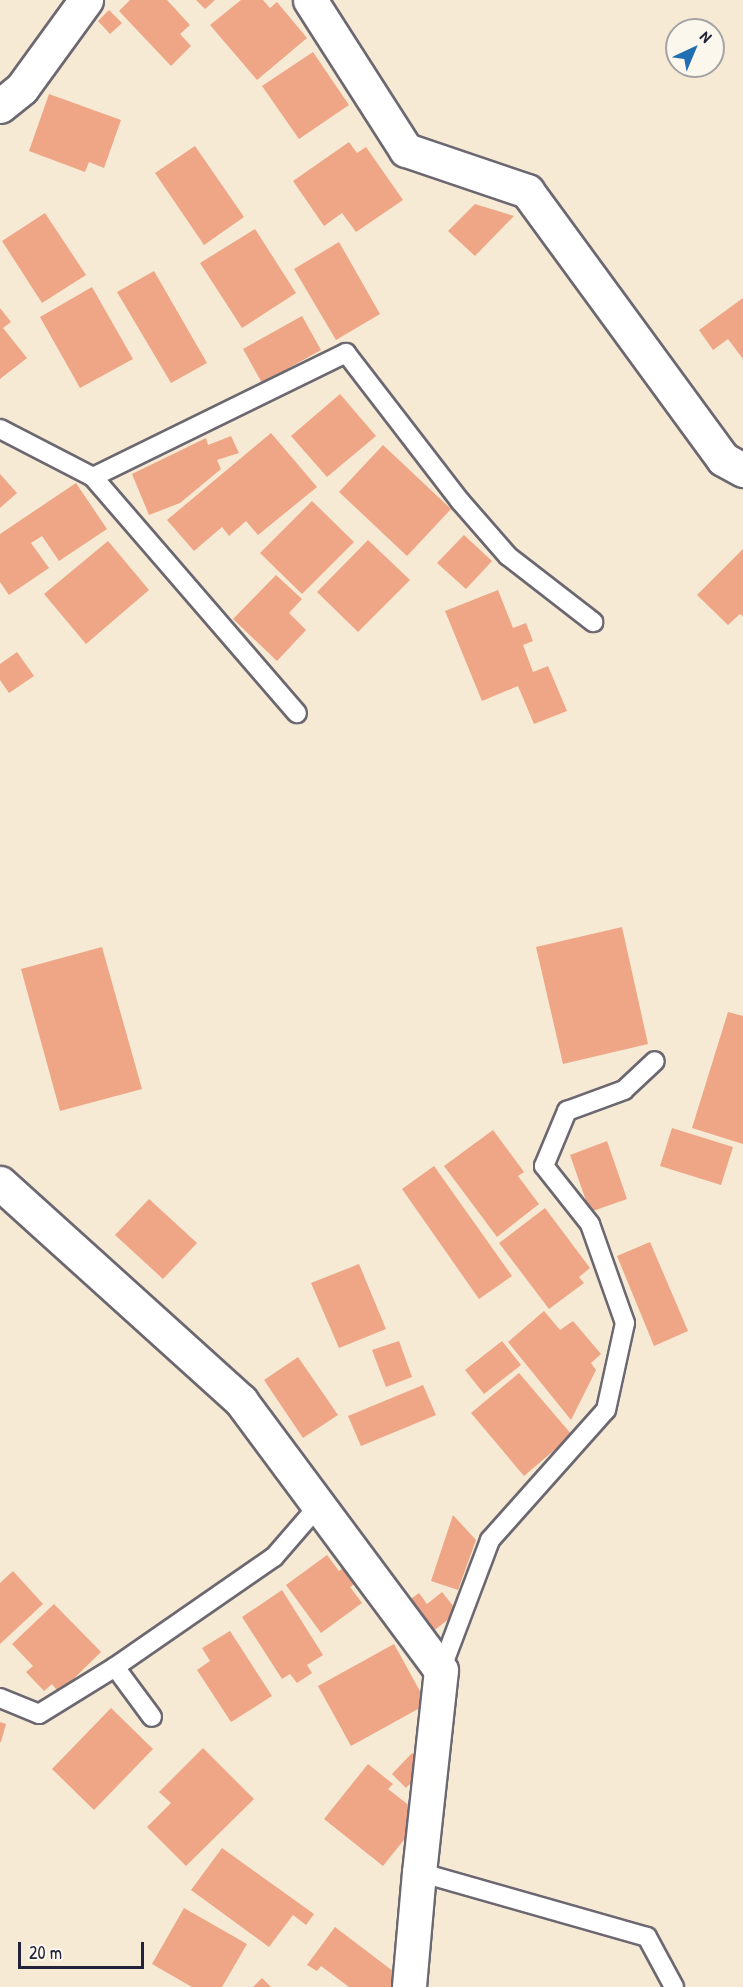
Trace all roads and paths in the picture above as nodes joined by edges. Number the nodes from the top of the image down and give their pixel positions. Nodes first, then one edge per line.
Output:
1 (86, 0) edge
2 (310, 0) edge
3 (0, 106) edge
4 (0, 429) edge
5 (743, 470) edge
6 (93, 477) junction
7 (593, 622) dead end
8 (297, 713) dead end
9 (655, 1061) dead end
10 (0, 1183) edge
11 (319, 1506) junction
12 (114, 1667) junction
13 (441, 1670) junction
14 (0, 1698) edge
15 (152, 1717) dead end
16 (419, 1872) junction
17 (409, 1987) edge
18 (674, 1987) edge

1 - 3 street
2 - 5 street
4 - 6 lane
6 - 7 lane
6 - 8 lane
9 - 13 lane
10 - 11 street
11 - 12 lane
11 - 13 street
12 - 14 lane
12 - 15 lane
13 - 16 street
16 - 17 street
16 - 18 lane

